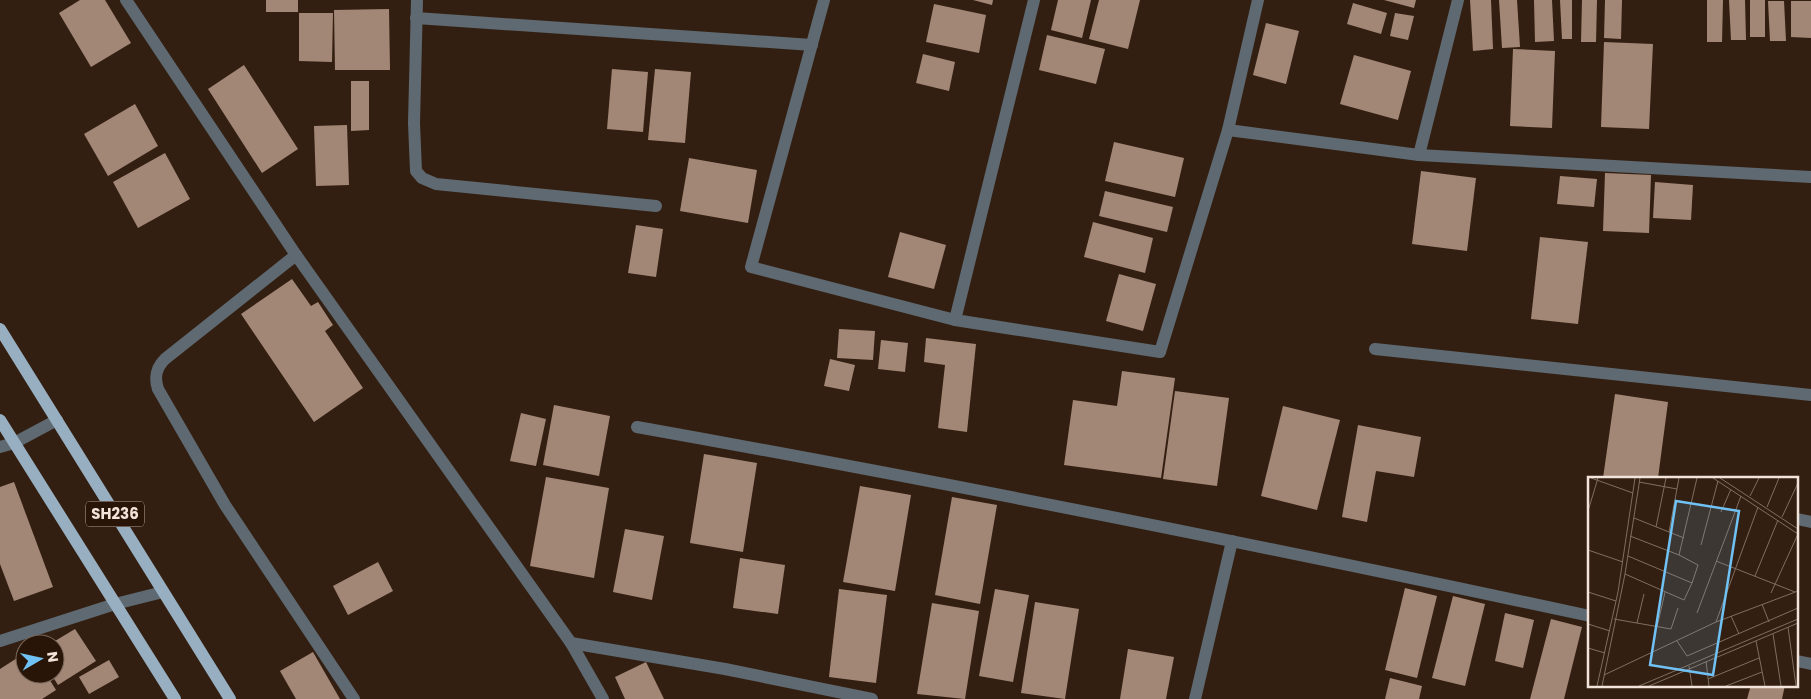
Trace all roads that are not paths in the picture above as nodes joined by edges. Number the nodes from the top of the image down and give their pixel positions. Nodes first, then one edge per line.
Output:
1 (126, 0) edge
2 (417, 0) edge
3 (824, 0) edge
4 (1034, 0) edge
5 (1258, 0) edge
6 (1458, 0) edge
7 (416, 18) junction
8 (812, 45) junction
9 (1228, 130) junction
10 (1419, 155) junction
11 (1811, 177) edge
12 (656, 206) dead end
13 (296, 255) junction
14 (955, 320) junction
15 (0, 329) edge
16 (1375, 349) dead end
17 (1811, 395) edge
18 (0, 420) edge
19 (57, 420) junction
20 (637, 427) dead end
21 (14, 443) junction
22 (0, 447) edge
23 (1798, 519) edge
24 (1811, 522) edge
25 (1232, 540) junction
26 (163, 592) junction
27 (115, 604) junction
28 (1588, 616) edge
29 (0, 641) edge
30 (571, 643) junction
31 (1798, 662) edge
32 (1811, 664) edge
33 (175, 699) edge
34 (230, 699) edge
35 (354, 699) edge
36 (603, 699) edge
37 (872, 699) edge
38 (1195, 699) edge

1 - 13 street
2 - 7 street
3 - 8 street
4 - 14 street
5 - 9 street
6 - 10 street
7 - 8 street
7 - 12 street
8 - 14 street
9 - 10 street
9 - 14 street
10 - 11 street
13 - 30 street
13 - 35 street
15 - 19 main road, SH236
16 - 17 street
18 - 21 main road, SH236
19 - 21 street
19 - 26 main road, SH236
20 - 25 street
21 - 22 street
21 - 27 main road, SH236
23 - 24 street
25 - 28 street
25 - 38 street
26 - 27 street
26 - 34 main road, SH236
27 - 29 street
27 - 33 main road, SH236
30 - 36 street
30 - 37 street
31 - 32 street

